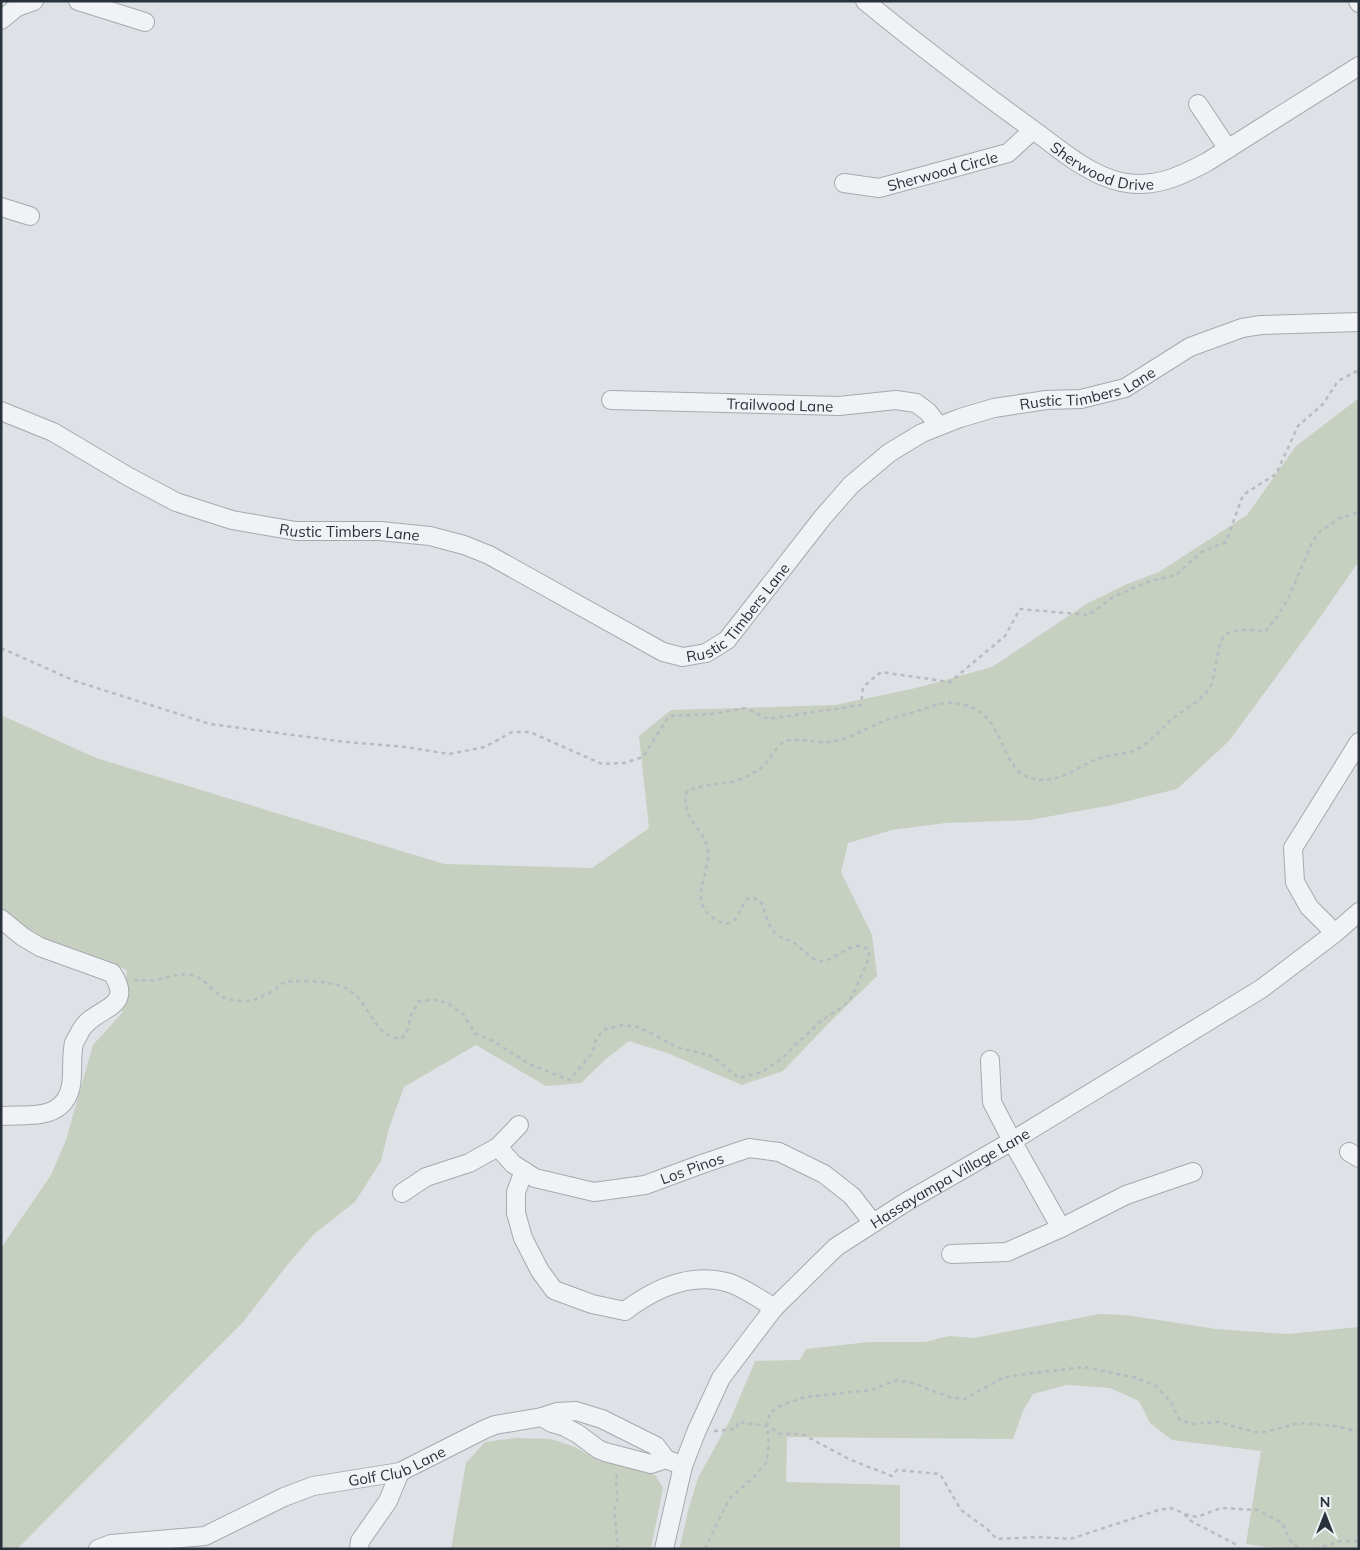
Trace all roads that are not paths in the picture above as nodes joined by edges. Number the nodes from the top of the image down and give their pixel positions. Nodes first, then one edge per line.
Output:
1 (34, 1) edge
2 (78, 1) edge
3 (865, 1) edge
4 (2, 19) edge
5 (145, 22) dead end
6 (1359, 66) edge
7 (1198, 104) dead end
8 (1033, 130) junction
9 (1228, 149) junction
10 (844, 183) dead end
11 (1, 207) edge
12 (30, 216) dead end
13 (1359, 322) edge
14 (611, 400) dead end
15 (1, 411) edge
16 (939, 426) junction
17 (1359, 742) edge
18 (1359, 912) edge
19 (1, 919) edge
20 (1335, 933) junction
21 (990, 1060) dead end
22 (1, 1116) edge
23 (519, 1125) dead end
24 (1012, 1141) junction
25 (498, 1147) junction
26 (524, 1171) junction
27 (1193, 1172) dead end
28 (402, 1193) dead end
29 (872, 1223) junction
30 (1061, 1228) junction
31 (951, 1254) dead end
32 (774, 1308) junction
33 (592, 1415) junction
34 (542, 1417) junction
35 (582, 1437) junction
36 (666, 1459) junction
37 (683, 1466) junction
38 (400, 1472) junction
39 (203, 1542) edge
40 (98, 1549) edge
41 (359, 1549) edge
42 (664, 1549) edge

1 - 4 street
2 - 5 street
3 - 8 street, Sherwood Drive
6 - 9 street, Sherwood Drive
7 - 9 street
8 - 9 street, Sherwood Drive
8 - 10 street, Sherwood Circle
11 - 12 street
13 - 16 street, Rustic Timbers Lane
14 - 16 street, Trailwood Lane
15 - 16 street, Rustic Timbers Lane
17 - 20 street
18 - 20 street, Hassayampa Village Lane
19 - 22 street
20 - 24 street, Hassayampa Village Lane
21 - 24 street
23 - 25 street
24 - 29 street, Hassayampa Village Lane
24 - 30 street
25 - 26 street, Los Pinos
25 - 28 street
26 - 29 street, Los Pinos
26 - 32 street
27 - 30 street
29 - 32 street, Hassayampa Village Lane
30 - 31 street
32 - 37 street, Hassayampa Village Lane
33 - 34 street, Golf Club Lane
33 - 35 street
33 - 36 street, Golf Club Lane
34 - 35 street
34 - 38 street, Golf Club Lane
35 - 36 street
36 - 37 street, Golf Club Lane
37 - 42 street, Hassayampa Village Lane
38 - 39 street, Golf Club Lane
38 - 41 street
39 - 40 street, Golf Club Lane

